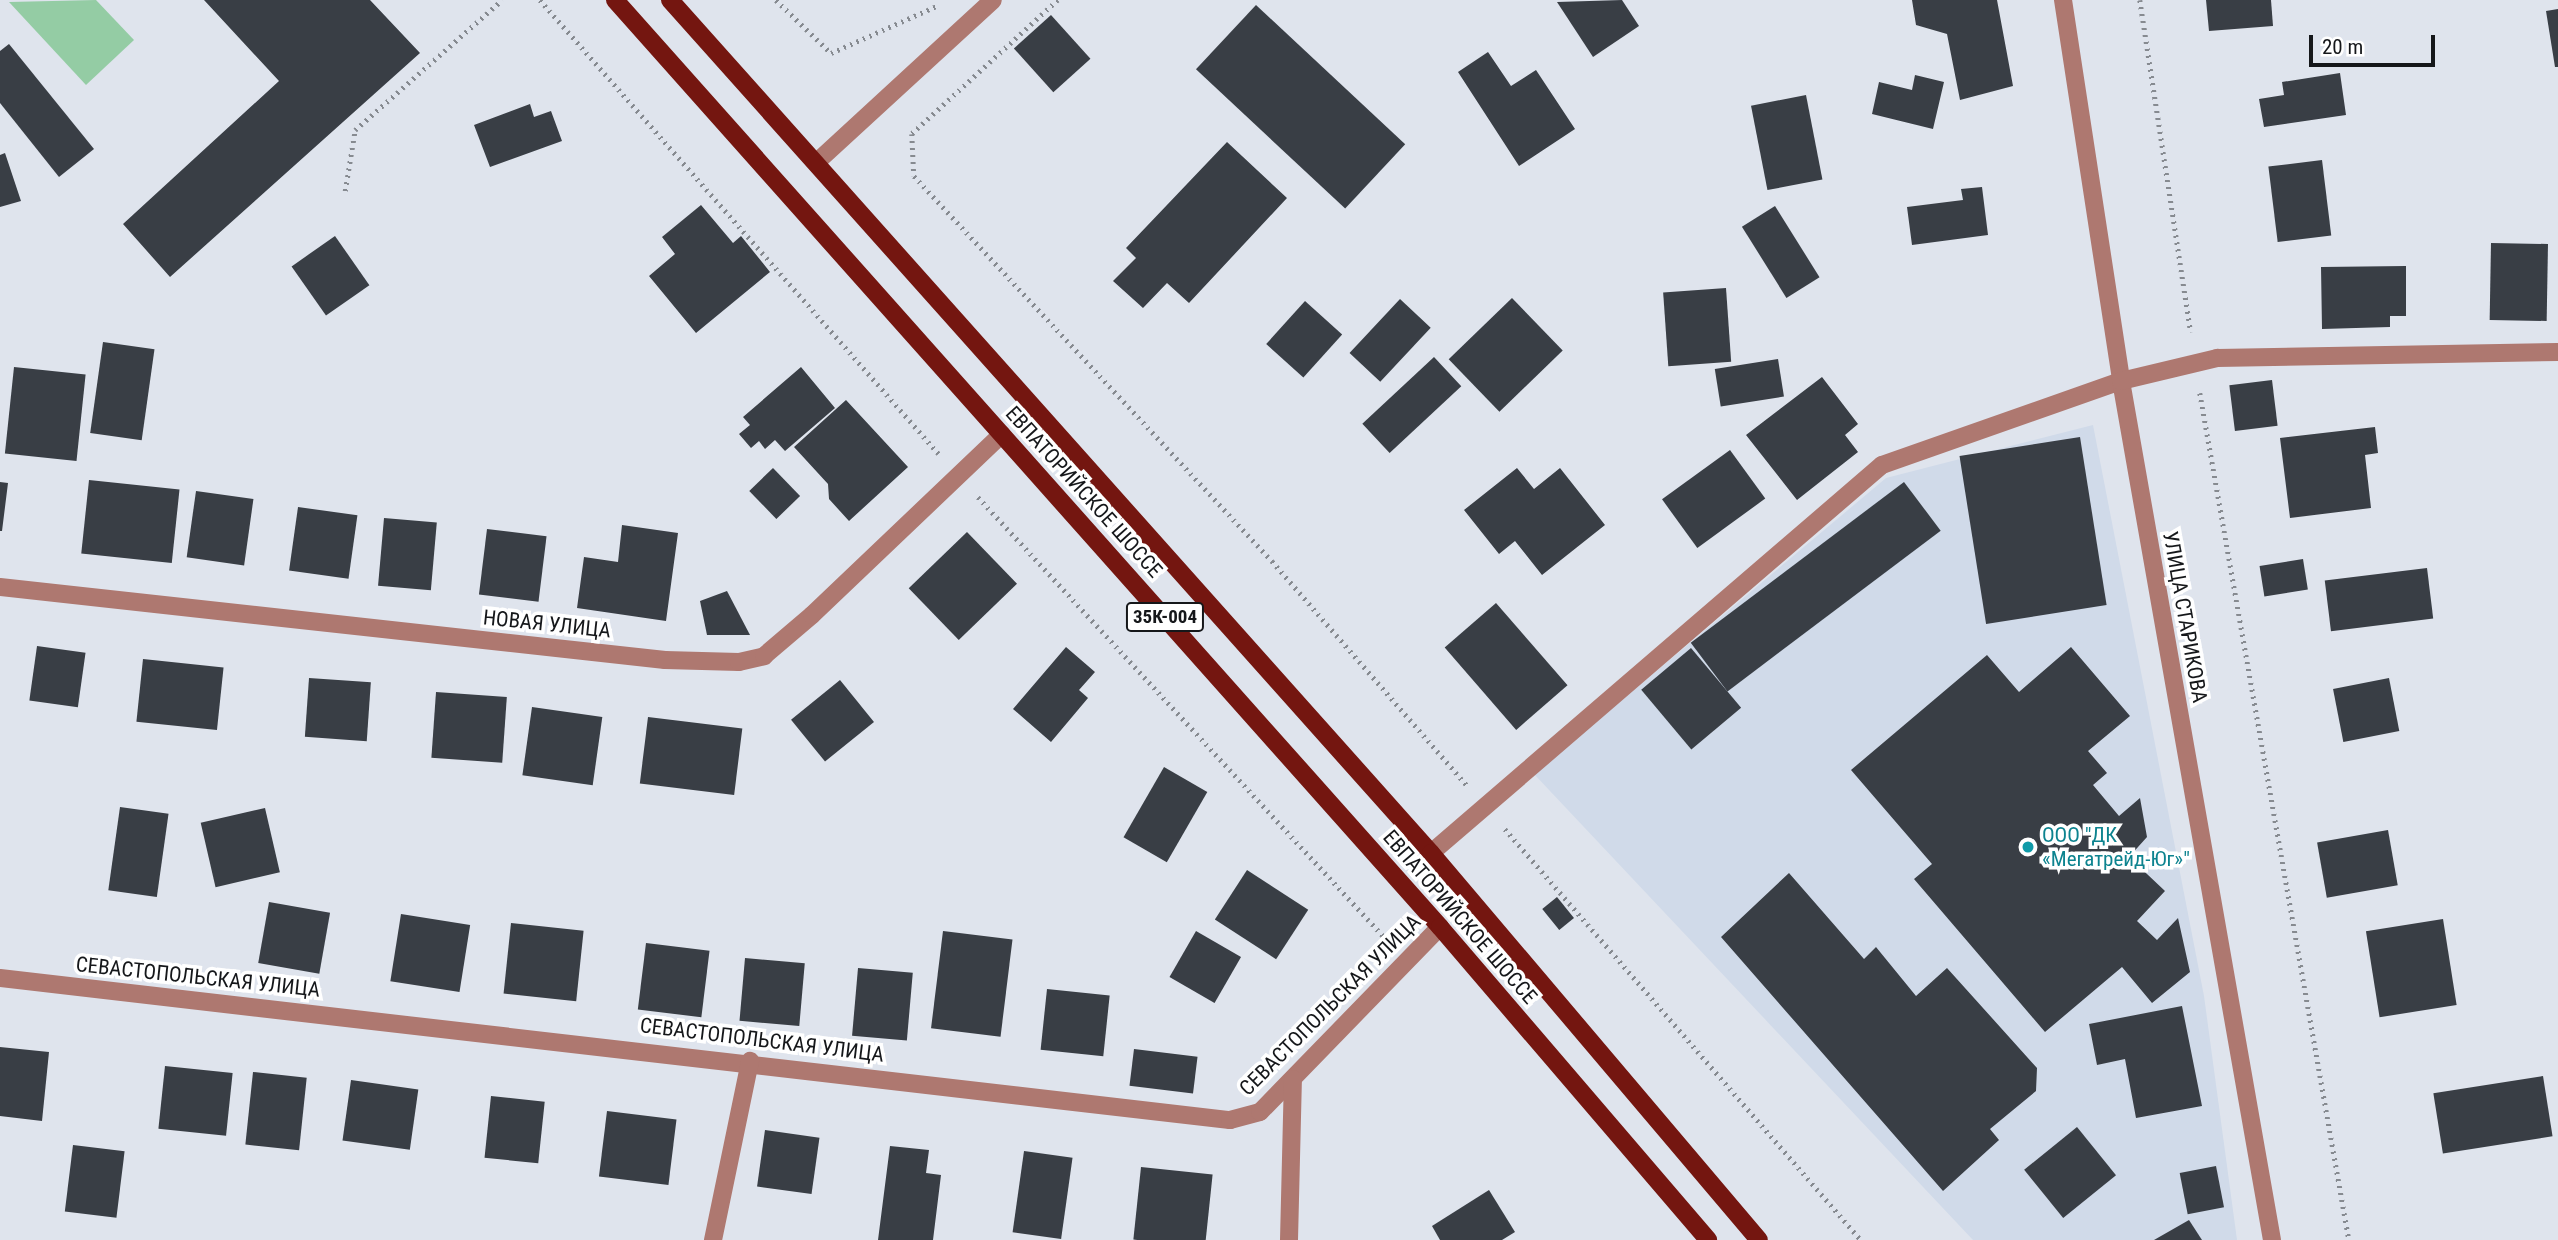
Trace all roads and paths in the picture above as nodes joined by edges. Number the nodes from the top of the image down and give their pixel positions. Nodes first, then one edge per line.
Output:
1 (502, 0) edge
2 (615, 0) edge
3 (670, 0) edge
4 (776, 0) edge
5 (951, 0) edge
6 (993, 0) edge
7 (1058, 0) edge
8 (2063, 0) edge
9 (2140, 0) edge
10 (819, 160) junction
11 (345, 191) dead end
12 (2558, 352) edge
13 (2195, 363) junction
14 (2121, 381) junction
15 (1002, 434) junction
16 (0, 587) edge
17 (1483, 804) junction
18 (1431, 853) junction
19 (1440, 927) junction
20 (0, 978) edge
21 (750, 1061) junction
22 (1293, 1079) junction
23 (713, 1240) edge
24 (1289, 1240) edge
25 (1707, 1240) edge
26 (1759, 1240) edge
27 (1861, 1240) edge
28 (2272, 1240) edge
29 (2349, 1240) edge

1 - 11 path
2 - 15 main road, ЕВПАТОРИЙСКОЕ ШОССЕ / 35К-004
3 - 10 main road, ЕВПАТОРИЙСКОЕ ШОССЕ / 35К-004
4 - 5 path
6 - 10 street
7 - 17 path
8 - 14 street, УЛИЦА СТАРИКОВА
9 - 13 path
10 - 18 main road, ЕВПАТОРИЙСКОЕ ШОССЕ / 35К-004
12 - 13 street
13 - 14 street
13 - 29 path
14 - 17 street
14 - 28 street, УЛИЦА СТАРИКОВА
15 - 16 street, НОВАЯ УЛИЦА
15 - 19 main road, ЕВПАТОРИЙСКОЕ ШОССЕ / 35К-004
17 - 18 street
17 - 27 path
18 - 26 main road, ЕВПАТОРИЙСКОЕ ШОССЕ / 35К-004
19 - 22 street, СЕВАСТОПОЛЬСКАЯ УЛИЦА
19 - 25 main road, ЕВПАТОРИЙСКОЕ ШОССЕ / 35К-004
20 - 21 street, СЕВАСТОПОЛЬСКАЯ УЛИЦА
21 - 22 street, СЕВАСТОПОЛЬСКАЯ УЛИЦА
21 - 23 street
22 - 24 street

